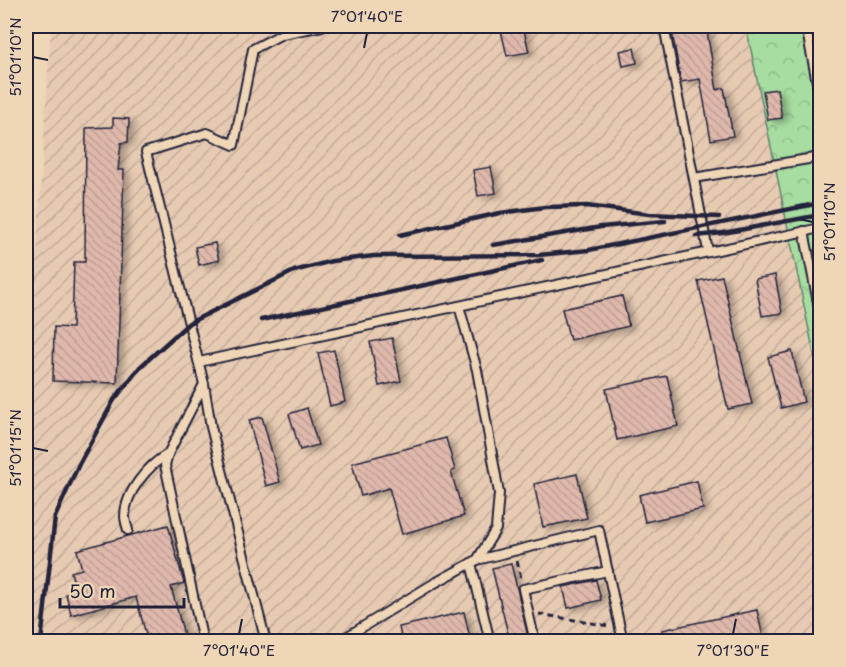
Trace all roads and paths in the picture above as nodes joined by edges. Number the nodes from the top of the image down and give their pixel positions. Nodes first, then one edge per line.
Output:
1 (322, 26) edge
2 (664, 26) edge
3 (807, 26) edge
4 (820, 98) edge
5 (820, 156) edge
6 (694, 178) junction
7 (820, 228) edge
8 (804, 231) junction
9 (708, 251) junction
10 (459, 306) junction
11 (820, 313) edge
12 (199, 362) junction
13 (204, 384) junction
14 (168, 454) junction
15 (128, 530) dead end
16 (474, 562) junction
17 (608, 571) junction
18 (528, 612) junction
19 (620, 627) junction
20 (203, 642) edge
21 (266, 642) edge
22 (338, 642) edge
23 (490, 642) edge
24 (535, 642) edge
25 (623, 642) edge

1 - 12 lane
2 - 6 lane
3 - 4 lane
5 - 6 lane
6 - 9 lane
7 - 8 lane
8 - 9 lane
8 - 11 lane
9 - 10 lane
10 - 12 lane
10 - 16 lane
12 - 13 lane
13 - 14 lane
13 - 21 lane
14 - 15 lane
14 - 20 lane
16 - 17 lane
16 - 22 lane
16 - 23 lane
17 - 18 lane
17 - 19 lane
18 - 19 path
18 - 24 lane
19 - 25 lane

